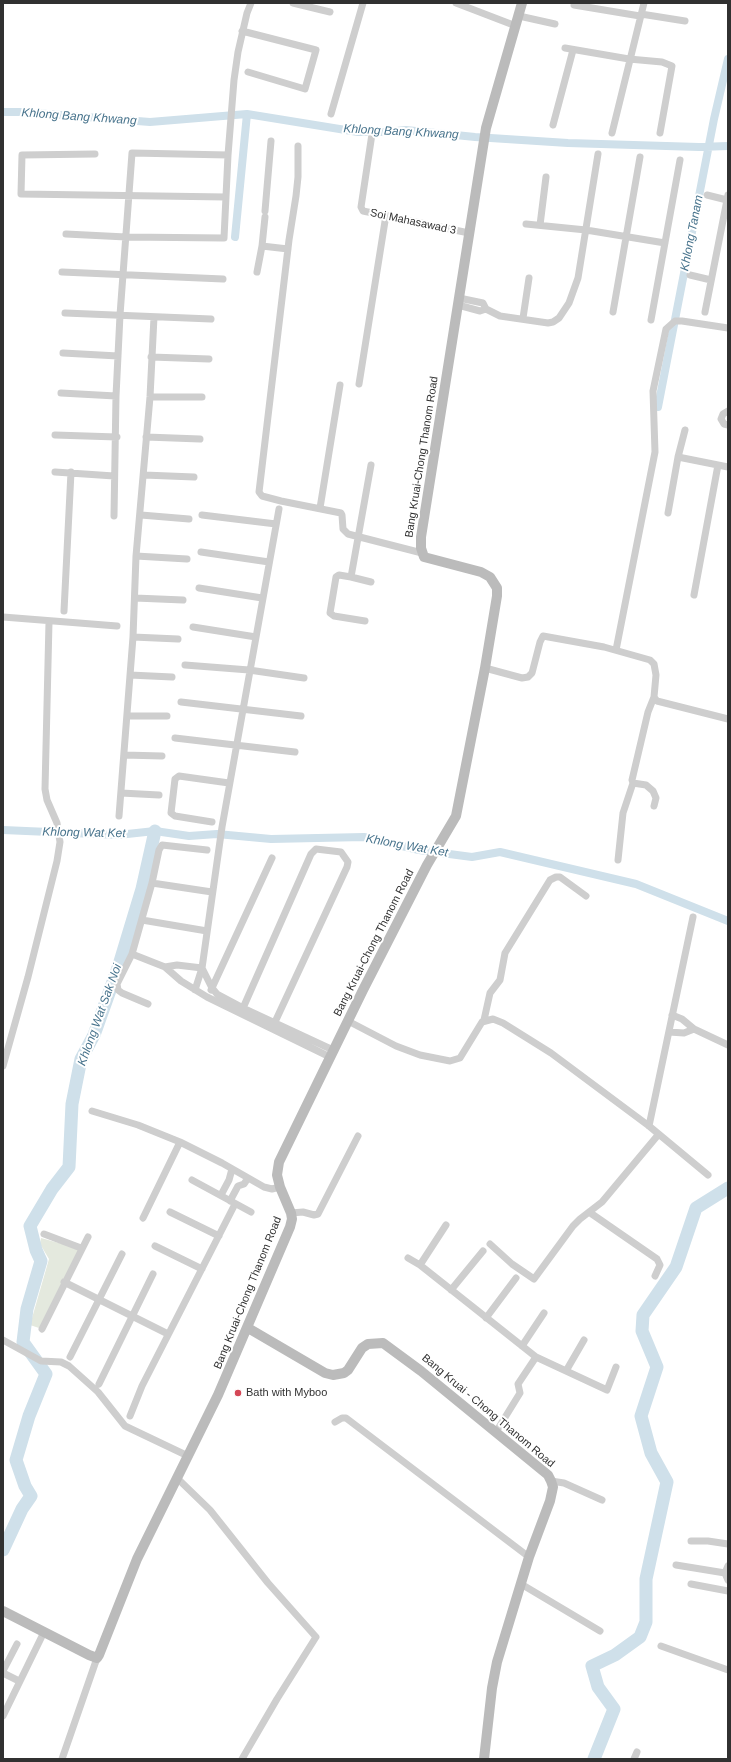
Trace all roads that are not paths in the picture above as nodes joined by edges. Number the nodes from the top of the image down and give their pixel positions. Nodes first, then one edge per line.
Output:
1 (251, 3) edge
2 (293, 3) edge
3 (364, 3) edge
4 (456, 3) edge
5 (521, 3) edge
6 (644, 3) edge
7 (574, 5) dead end
8 (330, 12) dead end
9 (641, 15) junction
10 (518, 21) junction
11 (685, 21) dead end
12 (555, 24) dead end
13 (242, 31) junction
14 (565, 48) dead end
15 (574, 50) junction
16 (629, 59) junction
17 (248, 72) dead end
18 (331, 114) dead end
19 (553, 125) dead end
20 (660, 133) dead end
21 (372, 134) dead end
22 (612, 134) dead end
23 (271, 141) dead end
24 (298, 146) dead end
25 (228, 152) junction
26 (95, 154) dead end
27 (598, 154) dead end
28 (640, 158) dead end
29 (680, 160) dead end
30 (546, 178) dead end
31 (128, 195) junction
32 (707, 195) dead end
33 (226, 197) junction
34 (728, 197) edge
35 (386, 215) junction
36 (526, 224) dead end
37 (540, 225) junction
38 (586, 230) junction
39 (470, 233) junction
40 (725, 233) edge
41 (66, 234) dead end
42 (126, 237) junction
43 (627, 237) junction
44 (665, 243) junction
45 (262, 246) junction
46 (288, 249) junction
47 (62, 272) dead end
48 (257, 272) dead end
49 (123, 275) junction
50 (690, 275) dead end
51 (529, 278) dead end
52 (223, 279) dead end
53 (711, 280) junction
54 (458, 302) junction
55 (613, 312) dead end
56 (705, 312) dead end
57 (65, 313) dead end
58 (120, 315) junction
59 (154, 317) junction
60 (523, 318) junction
61 (211, 319) dead end
62 (651, 320) dead end
63 (728, 328) edge
64 (63, 353) dead end
65 (118, 356) junction
66 (151, 357) junction
67 (209, 359) dead end
68 (359, 384) dead end
69 (340, 385) dead end
70 (61, 393) dead end
71 (116, 396) junction
72 (150, 397) junction
73 (202, 397) dead end
74 (728, 411) edge
75 (728, 425) edge
76 (685, 430) dead end
77 (55, 435) dead end
78 (117, 437) junction
79 (146, 438) junction
80 (200, 439) dead end
81 (678, 457) junction
82 (371, 465) dead end
83 (718, 465) junction
84 (728, 467) edge
85 (55, 472) dead end
86 (71, 472) junction
87 (144, 475) junction
88 (114, 476) junction
89 (194, 477) dead end
90 (320, 508) junction
91 (279, 509) dead end
92 (668, 513) dead end
93 (141, 515) junction
94 (202, 515) dead end
95 (114, 516) dead end
96 (189, 519) dead end
97 (276, 524) junction
98 (359, 537) junction
99 (201, 552) dead end
100 (422, 553) junction
101 (136, 556) junction
102 (187, 559) dead end
103 (269, 562) junction
104 (351, 577) junction
105 (371, 582) dead end
106 (199, 588) dead end
107 (694, 595) dead end
108 (135, 598) junction
109 (262, 598) junction
110 (183, 600) dead end
111 (64, 611) dead end
112 (3, 618) edge
113 (365, 621) dead end
114 (48, 622) junction
115 (117, 626) dead end
116 (193, 627) dead end
117 (133, 637) junction
118 (256, 637) junction
119 (178, 639) dead end
120 (616, 650) junction
121 (185, 664) dead end
122 (485, 668) junction
123 (249, 670) junction
124 (130, 675) junction
125 (172, 676) dead end
126 (304, 678) dead end
127 (654, 697) junction
128 (181, 702) dead end
129 (242, 710) junction
130 (127, 716) junction
131 (167, 716) dead end
132 (301, 716) dead end
133 (728, 719) edge
134 (175, 738) dead end
135 (236, 746) junction
136 (295, 752) dead end
137 (124, 754) junction
138 (162, 756) dead end
139 (229, 783) junction
140 (633, 783) junction
141 (121, 794) junction
142 (159, 795) dead end
143 (654, 806) dead end
144 (120, 816) dead end
145 (212, 822) dead end
146 (208, 850) dead end
147 (272, 858) dead end
148 (618, 860) dead end
149 (152, 883) junction
150 (212, 892) junction
151 (586, 896) dead end
152 (693, 917) dead end
153 (142, 920) junction
154 (207, 931) junction
155 (132, 954) junction
156 (165, 967) junction
157 (202, 968) junction
158 (212, 988) junction
159 (195, 990) junction
160 (207, 997) junction
161 (148, 1004) dead end
162 (245, 1011) junction
163 (672, 1015) junction
164 (484, 1020) junction
165 (348, 1021) junction
166 (278, 1026) junction
167 (694, 1029) junction
168 (669, 1032) junction
169 (728, 1045) edge
170 (332, 1053) junction
171 (3, 1066) edge
172 (92, 1111) dead end
173 (648, 1126) junction
174 (658, 1135) junction
175 (358, 1136) dead end
176 (180, 1142) junction
177 (232, 1169) junction
178 (708, 1175) dead end
179 (248, 1178) junction
180 (192, 1180) dead end
181 (229, 1180) junction
182 (238, 1186) junction
183 (280, 1187) junction
184 (221, 1195) junction
185 (233, 1202) junction
186 (170, 1212) dead end
187 (251, 1212) dead end
188 (590, 1212) junction
189 (291, 1213) junction
190 (143, 1218) dead end
191 (446, 1225) dead end
192 (44, 1234) dead end
193 (219, 1236) junction
194 (88, 1238) dead end
195 (490, 1244) dead end
196 (155, 1246) dead end
197 (81, 1248) junction
198 (483, 1251) dead end
199 (122, 1254) dead end
200 (408, 1258) dead end
201 (420, 1265) junction
202 (202, 1269) junction
203 (153, 1274) dead end
204 (655, 1276) dead end
205 (516, 1278) dead end
206 (64, 1282) junction
207 (451, 1290) junction
208 (100, 1299) junction
209 (544, 1313) dead end
210 (132, 1316) junction
211 (486, 1318) junction
212 (248, 1328) junction
213 (42, 1329) dead end
214 (168, 1334) junction
215 (3, 1340) edge
216 (584, 1340) dead end
217 (522, 1346) junction
218 (70, 1357) dead end
219 (536, 1357) junction
220 (616, 1367) dead end
221 (566, 1371) junction
222 (99, 1384) dead end
223 (130, 1416) dead end
224 (336, 1422) dead end
225 (496, 1432) junction
226 (188, 1456) junction
227 (177, 1478) junction
228 (552, 1481) junction
229 (602, 1500) dead end
230 (691, 1541) dead end
231 (728, 1544) edge
232 (529, 1557) junction
233 (676, 1565) dead end
234 (727, 1573) edge
235 (521, 1584) junction
236 (691, 1584) dead end
237 (728, 1591) edge
238 (3, 1610) edge
239 (600, 1631) dead end
240 (44, 1632) junction
241 (17, 1644) dead end
242 (661, 1646) dead end
243 (97, 1658) junction
244 (728, 1670) edge
245 (3, 1672) edge
246 (19, 1681) junction
247 (3, 1716) edge
248 (62, 1759) edge
249 (242, 1759) edge
250 (484, 1759) edge

1 - 13 street
2 - 8 street
3 - 18 street
4 - 10 street
5 - 10 street, Bang Kruai-Chong Thanom Road
6 - 9 street
7 - 9 street
9 - 11 street
9 - 16 street
10 - 12 street
10 - 39 street, Bang Kruai-Chong Thanom Road
13 - 17 street
13 - 25 street
14 - 15 street
15 - 16 street
15 - 19 street
16 - 20 street
16 - 22 street
21 - 35 street, Soi Mahasawad 3
23 - 45 street
24 - 46 street
25 - 31 street
25 - 33 street
26 - 31 street
27 - 38 street
28 - 43 street
29 - 44 street
30 - 37 street
31 - 33 street
31 - 42 street
32 - 34 street
33 - 42 street
34 - 40 street
35 - 39 street, Soi Mahasawad 3
35 - 68 street
36 - 37 street
37 - 38 street
38 - 43 street
38 - 60 street
39 - 54 street, Bang Kruai-Chong Thanom Road
40 - 53 street
41 - 42 street
42 - 49 street
43 - 44 street
43 - 55 street
44 - 62 street
45 - 46 street
45 - 48 street
46 - 90 street
47 - 49 street
49 - 52 street
49 - 58 street
50 - 53 street
51 - 60 street
53 - 56 street
54 - 60 street
54 - 100 street, Bang Kruai-Chong Thanom Road
57 - 58 street
58 - 59 street
58 - 65 street
59 - 61 street
59 - 66 street
63 - 120 street
64 - 65 street
65 - 71 street
66 - 67 street
66 - 72 street
69 - 90 street
70 - 71 street
71 - 78 street
72 - 73 street
72 - 79 street
74 - 75 street
76 - 81 street
77 - 78 street
78 - 88 street
79 - 80 street
79 - 87 street
81 - 83 street
81 - 92 street
82 - 98 street
83 - 84 street
83 - 107 street
85 - 86 street
86 - 88 street
86 - 111 street
87 - 89 street
87 - 93 street
88 - 95 street
90 - 98 street
91 - 97 street
93 - 96 street
93 - 101 street
94 - 97 street
97 - 103 street
98 - 100 street
98 - 104 street
99 - 103 street
100 - 122 street, Bang Kruai-Chong Thanom Road
101 - 102 street
101 - 108 street
103 - 109 street
104 - 105 street
104 - 113 street
106 - 109 street
108 - 110 street
108 - 117 street
109 - 118 street
112 - 114 street
114 - 115 street
114 - 171 street
116 - 118 street
117 - 119 street
117 - 124 street
118 - 123 street
120 - 122 street
120 - 127 street
121 - 123 street
122 - 165 street, Bang Kruai-Chong Thanom Road
123 - 126 street
123 - 129 street
124 - 125 street
124 - 130 street
127 - 133 street
127 - 140 street
128 - 129 street
129 - 132 street
129 - 135 street
130 - 131 street
130 - 137 street
134 - 135 street
135 - 136 street
135 - 139 street
137 - 138 street
137 - 141 street
139 - 145 street
139 - 150 street
140 - 143 street
140 - 148 street
141 - 142 street
141 - 144 street
146 - 149 street
147 - 158 street
149 - 150 street
149 - 153 street
150 - 154 street
151 - 164 street
152 - 163 street
153 - 154 street
153 - 155 street
154 - 157 street
155 - 156 street
155 - 161 street
156 - 157 street
156 - 159 street
157 - 158 street
157 - 159 street
158 - 160 street
158 - 162 street
159 - 160 street
160 - 162 street
162 - 166 street
162 - 166 street
163 - 167 street
163 - 168 street
164 - 165 street
164 - 173 street
165 - 170 street, Bang Kruai-Chong Thanom Road
166 - 170 street
167 - 168 street
167 - 169 street
168 - 173 street
170 - 183 street, Bang Kruai-Chong Thanom Road
172 - 176 street
173 - 174 street
174 - 178 street
174 - 188 street
175 - 189 street
176 - 177 street
176 - 190 street
177 - 179 street
177 - 181 street
179 - 182 street
179 - 183 street
180 - 184 street
181 - 182 street
181 - 184 street
182 - 185 street
183 - 189 street, Bang Kruai-Chong Thanom Road
184 - 185 street
185 - 187 street
185 - 193 street
186 - 193 street
188 - 195 street
188 - 204 street
189 - 212 street, Bang Kruai-Chong Thanom Road
191 - 201 street
192 - 197 street
193 - 202 street
194 - 197 street
196 - 202 street
197 - 206 street
198 - 207 street
199 - 208 street
200 - 201 street
201 - 207 street
202 - 214 street
203 - 210 street
205 - 211 street
206 - 208 street
206 - 213 street
207 - 211 street
208 - 210 street
208 - 218 street
209 - 217 street
210 - 214 street
210 - 222 street
211 - 217 street
212 - 225 street, Bang Kruai - Chong Thanom Road
212 - 226 street, Bang Kruai-Chong Thanom Road
214 - 223 street
215 - 226 street
216 - 221 street
217 - 219 street
219 - 221 street
219 - 225 street
220 - 221 street
224 - 232 street
225 - 228 street, Bang Kruai - Chong Thanom Road
226 - 227 street, Bang Kruai-Chong Thanom Road
227 - 243 street, Bang Kruai-Chong Thanom Road
227 - 249 street
228 - 229 street
228 - 232 street, Bang Kruai - Chong Thanom Road
230 - 231 street
232 - 235 street, Bang Kruai - Chong Thanom Road
233 - 234 street
235 - 239 street
235 - 250 street, Bang Kruai - Chong Thanom Road
236 - 237 street
238 - 240 street
240 - 243 street
240 - 246 street
241 - 245 street
242 - 244 street
243 - 248 street
245 - 246 street
246 - 247 street

